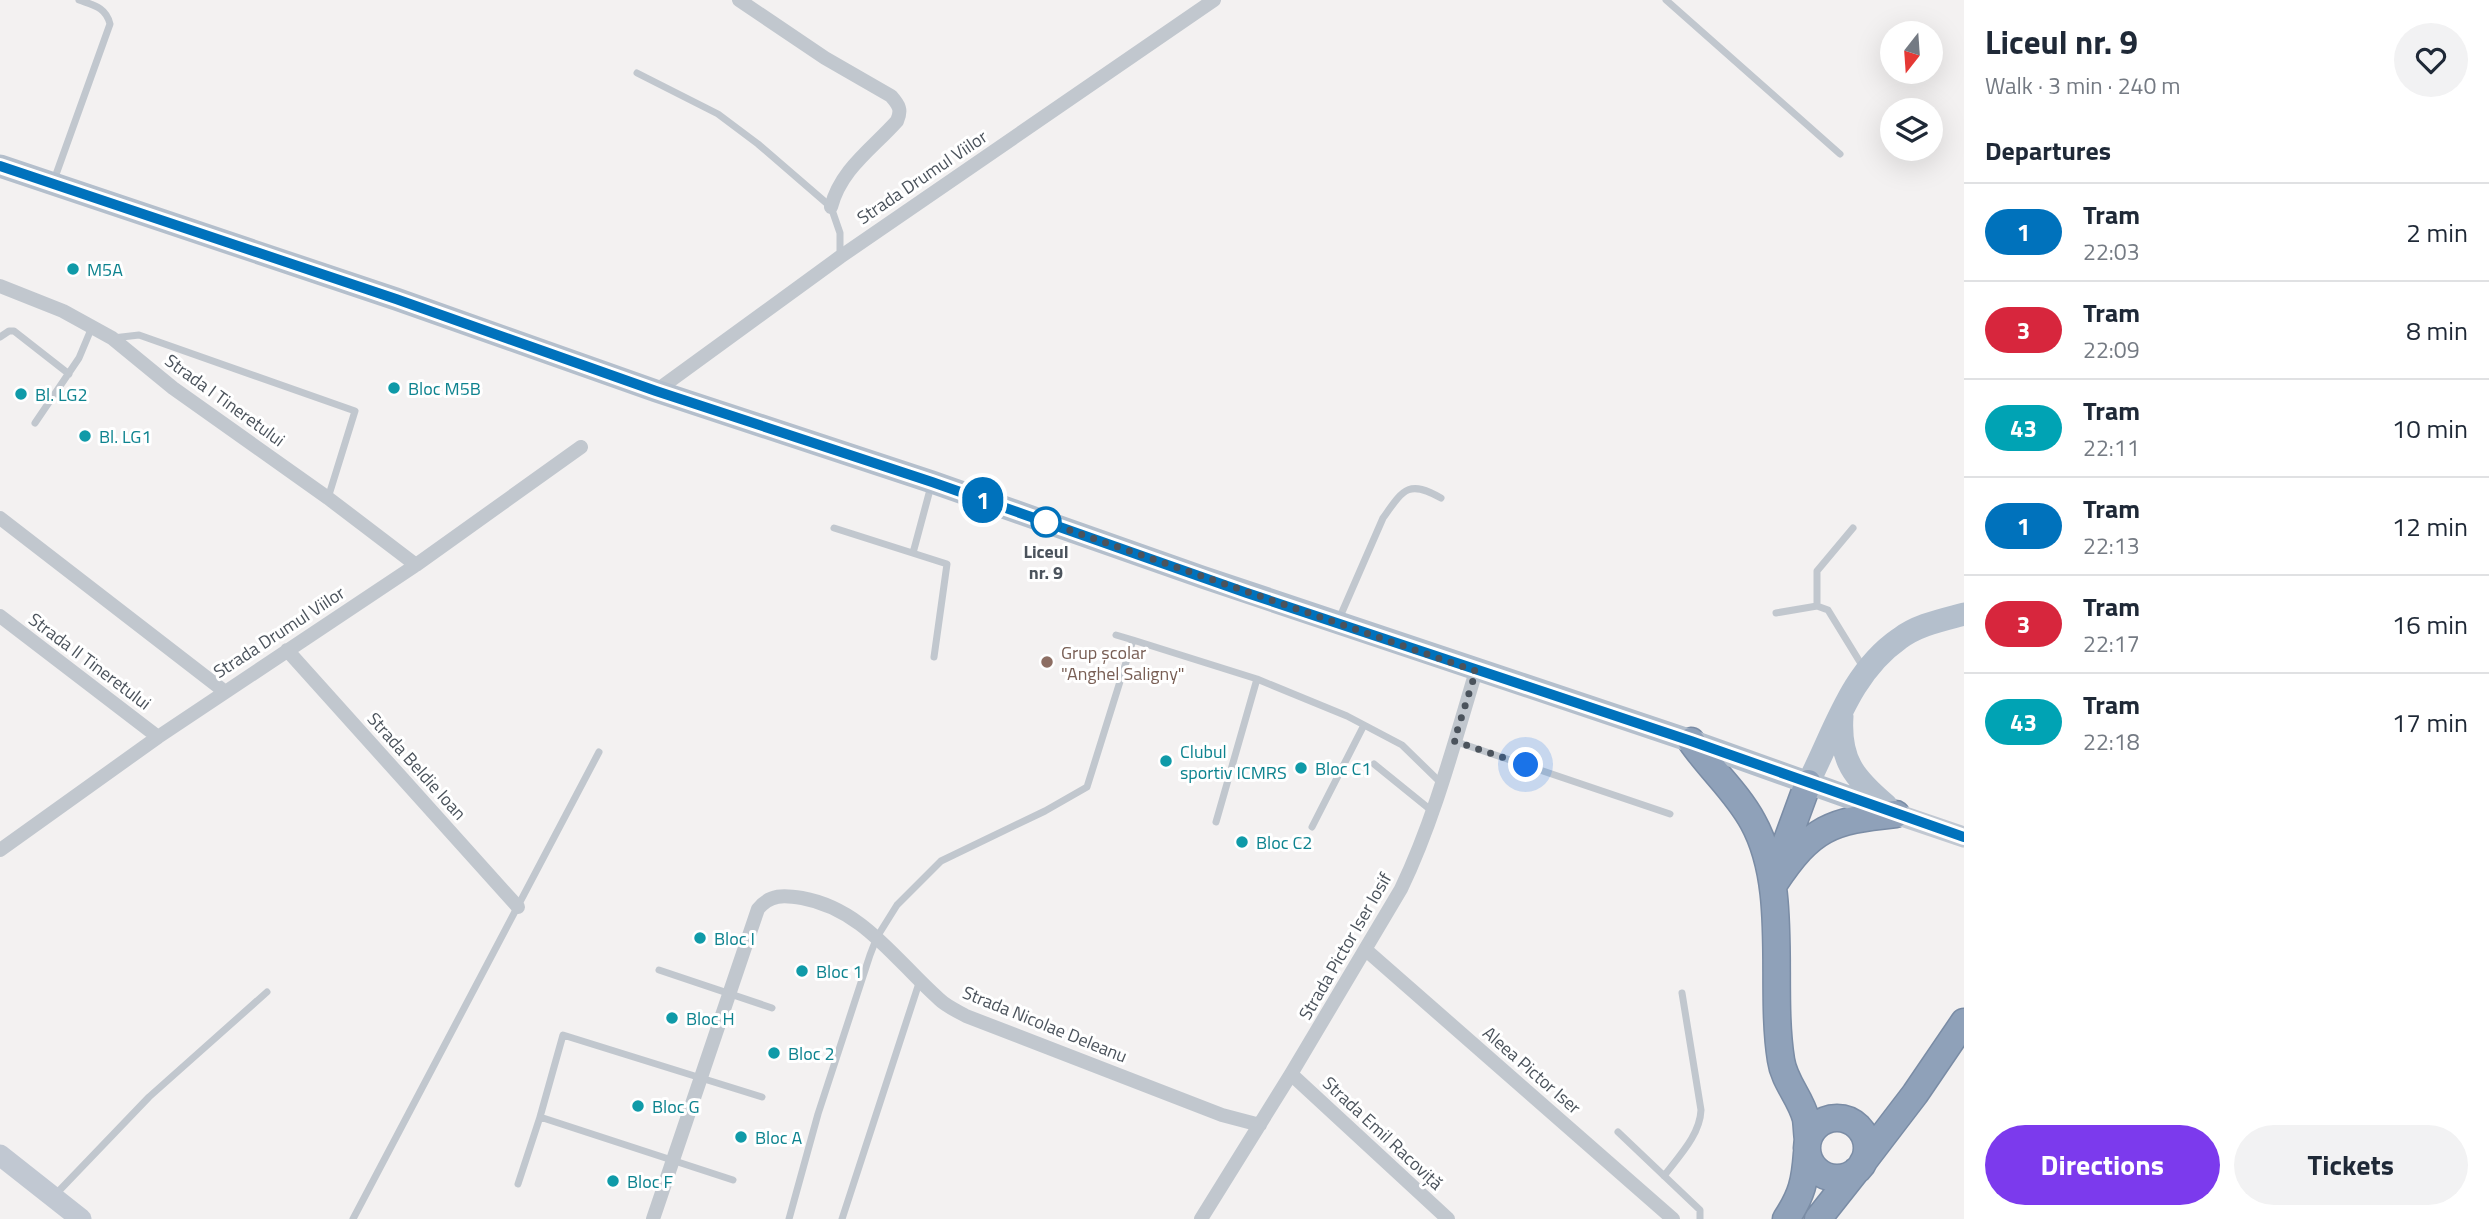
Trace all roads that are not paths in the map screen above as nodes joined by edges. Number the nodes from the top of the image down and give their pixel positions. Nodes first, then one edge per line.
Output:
1 (79, 0) edge
2 (739, 0) edge
3 (1214, 0) edge
4 (1666, 0) edge
5 (637, 73) dead end
6 (1840, 154) dead end
7 (0, 166) edge
8 (53, 184) junction
9 (831, 207) junction
10 (841, 257) junction
11 (0, 286) edge
12 (92, 327) junction
13 (0, 337) edge
14 (112, 338) junction
15 (69, 374) junction
16 (656, 391) junction
17 (35, 423) dead end
18 (581, 447) dead end
19 (932, 482) junction
20 (328, 498) junction
21 (1441, 498) dead end
22 (0, 518) edge
23 (834, 528) dead end
24 (1853, 528) dead end
25 (913, 553) junction
26 (416, 565) junction
27 (1817, 606) junction
28 (1776, 612) dead end
29 (1964, 614) edge
30 (0, 616) edge
31 (1337, 623) junction
32 (1116, 635) dead end
33 (1133, 640) junction
34 (288, 650) junction
35 (933, 657) dead end
36 (1476, 671) junction
37 (1865, 671) junction
38 (1257, 679) junction
39 (224, 691) junction
40 (1842, 709) junction
41 (1364, 725) junction
42 (158, 737) junction
43 (1454, 741) junction
44 (1691, 741) junction
45 (599, 751) dead end
46 (1374, 764) dead end
47 (1441, 783) junction
48 (1808, 783) junction
49 (1432, 811) junction
50 (1670, 814) dead end
51 (1896, 814) junction
52 (1216, 821) dead end
53 (1312, 827) dead end
54 (1964, 837) edge
55 (0, 850) edge
56 (1774, 884) junction
57 (518, 907) junction
58 (877, 937) junction
59 (1366, 950) junction
60 (659, 970) dead end
61 (920, 980) junction
62 (267, 992) dead end
63 (1682, 993) dead end
64 (729, 994) junction
65 (772, 1008) dead end
66 (1964, 1022) edge
67 (1780, 1041) junction
68 (1292, 1074) junction
69 (701, 1078) junction
70 (1915, 1094) junction
71 (762, 1097) dead end
72 (540, 1117) junction
73 (1842, 1119) junction
74 (1260, 1125) junction
75 (1618, 1132) dead end
76 (1808, 1147) junction
77 (0, 1155) edge
78 (672, 1159) junction
79 (1859, 1167) junction
80 (1664, 1176) junction
81 (733, 1180) dead end
82 (518, 1184) dead end
83 (53, 1197) junction
84 (81, 1219) edge
85 (353, 1219) edge
86 (653, 1219) edge
87 (789, 1219) edge
88 (842, 1219) edge
89 (1201, 1219) edge
90 (1448, 1219) edge
91 (1673, 1219) edge
92 (1700, 1219) edge
93 (1786, 1219) edge
94 (1818, 1219) edge

1 - 8 lane
2 - 9 street
3 - 10 street, Strada Drumul Viilor
4 - 6 lane
5 - 9 lane
7 - 8 main road
8 - 16 main road
9 - 10 lane
10 - 16 street, Strada Drumul Viilor
11 - 12 street, Strada I Tineretului
12 - 14 street, Strada I Tineretului
12 - 15 lane
13 - 15 lane
14 - 20 street, Strada I Tineretului
14 - 20 lane
15 - 17 lane
16 - 19 main road
18 - 26 street, Strada Drumul Viilor
19 - 25 lane
19 - 31 main road
20 - 26 street, Strada I Tineretului
21 - 31 lane
22 - 39 street
23 - 25 lane
24 - 27 lane
25 - 35 lane
26 - 34 street, Strada Drumul Viilor
27 - 28 lane
27 - 37 lane
29 - 37 main road
30 - 42 street, Strada II Tineretului
31 - 36 main road
32 - 33 lane
33 - 38 lane
33 - 58 lane
34 - 39 street, Strada Drumul Viilor
34 - 57 street, Strada Beldie Ioan
36 - 43 street, Strada Pictor Iser Iosif
36 - 44 main road
37 - 40 main road
38 - 41 lane
38 - 52 lane
39 - 42 street, Strada Drumul Viilor
40 - 48 main road
40 - 51 main road
41 - 47 lane
41 - 53 lane
42 - 55 street, Strada Drumul Viilor
43 - 47 street, Strada Pictor Iser Iosif
43 - 50 lane
44 - 48 main road
44 - 56 highway
45 - 57 lane
46 - 49 lane
47 - 49 street, Strada Pictor Iser Iosif
48 - 51 main road
48 - 56 highway
49 - 59 street, Strada Pictor Iser Iosif
51 - 54 main road
51 - 56 highway
56 - 67 highway
57 - 85 lane
58 - 61 street, Strada Nicolae Deleanu
58 - 64 street, Strada Nicolae Deleanu
58 - 87 lane
59 - 68 street, Strada Pictor Iser Iosif
59 - 91 street, Aleea Pictor Iser
60 - 64 lane
61 - 74 street, Strada Nicolae Deleanu
61 - 88 lane
62 - 83 lane
63 - 80 lane
64 - 65 lane
64 - 69 street, Strada Nicolae Deleanu
66 - 70 highway
67 - 73 highway
67 - 76 highway
68 - 74 street, Strada Pictor Iser Iosif
68 - 90 street, Strada Emil Racoviță
69 - 71 lane
69 - 72 lane
69 - 78 street, Strada Nicolae Deleanu
70 - 73 highway
70 - 79 highway
72 - 78 lane
72 - 82 lane
73 - 76 highway
73 - 79 highway
74 - 89 street, Strada Pictor Iser Iosif
75 - 80 lane
76 - 79 highway
76 - 93 highway
77 - 83 main road
78 - 81 lane
78 - 86 street, Strada Nicolae Deleanu
79 - 94 highway
80 - 92 lane
83 - 84 main road

